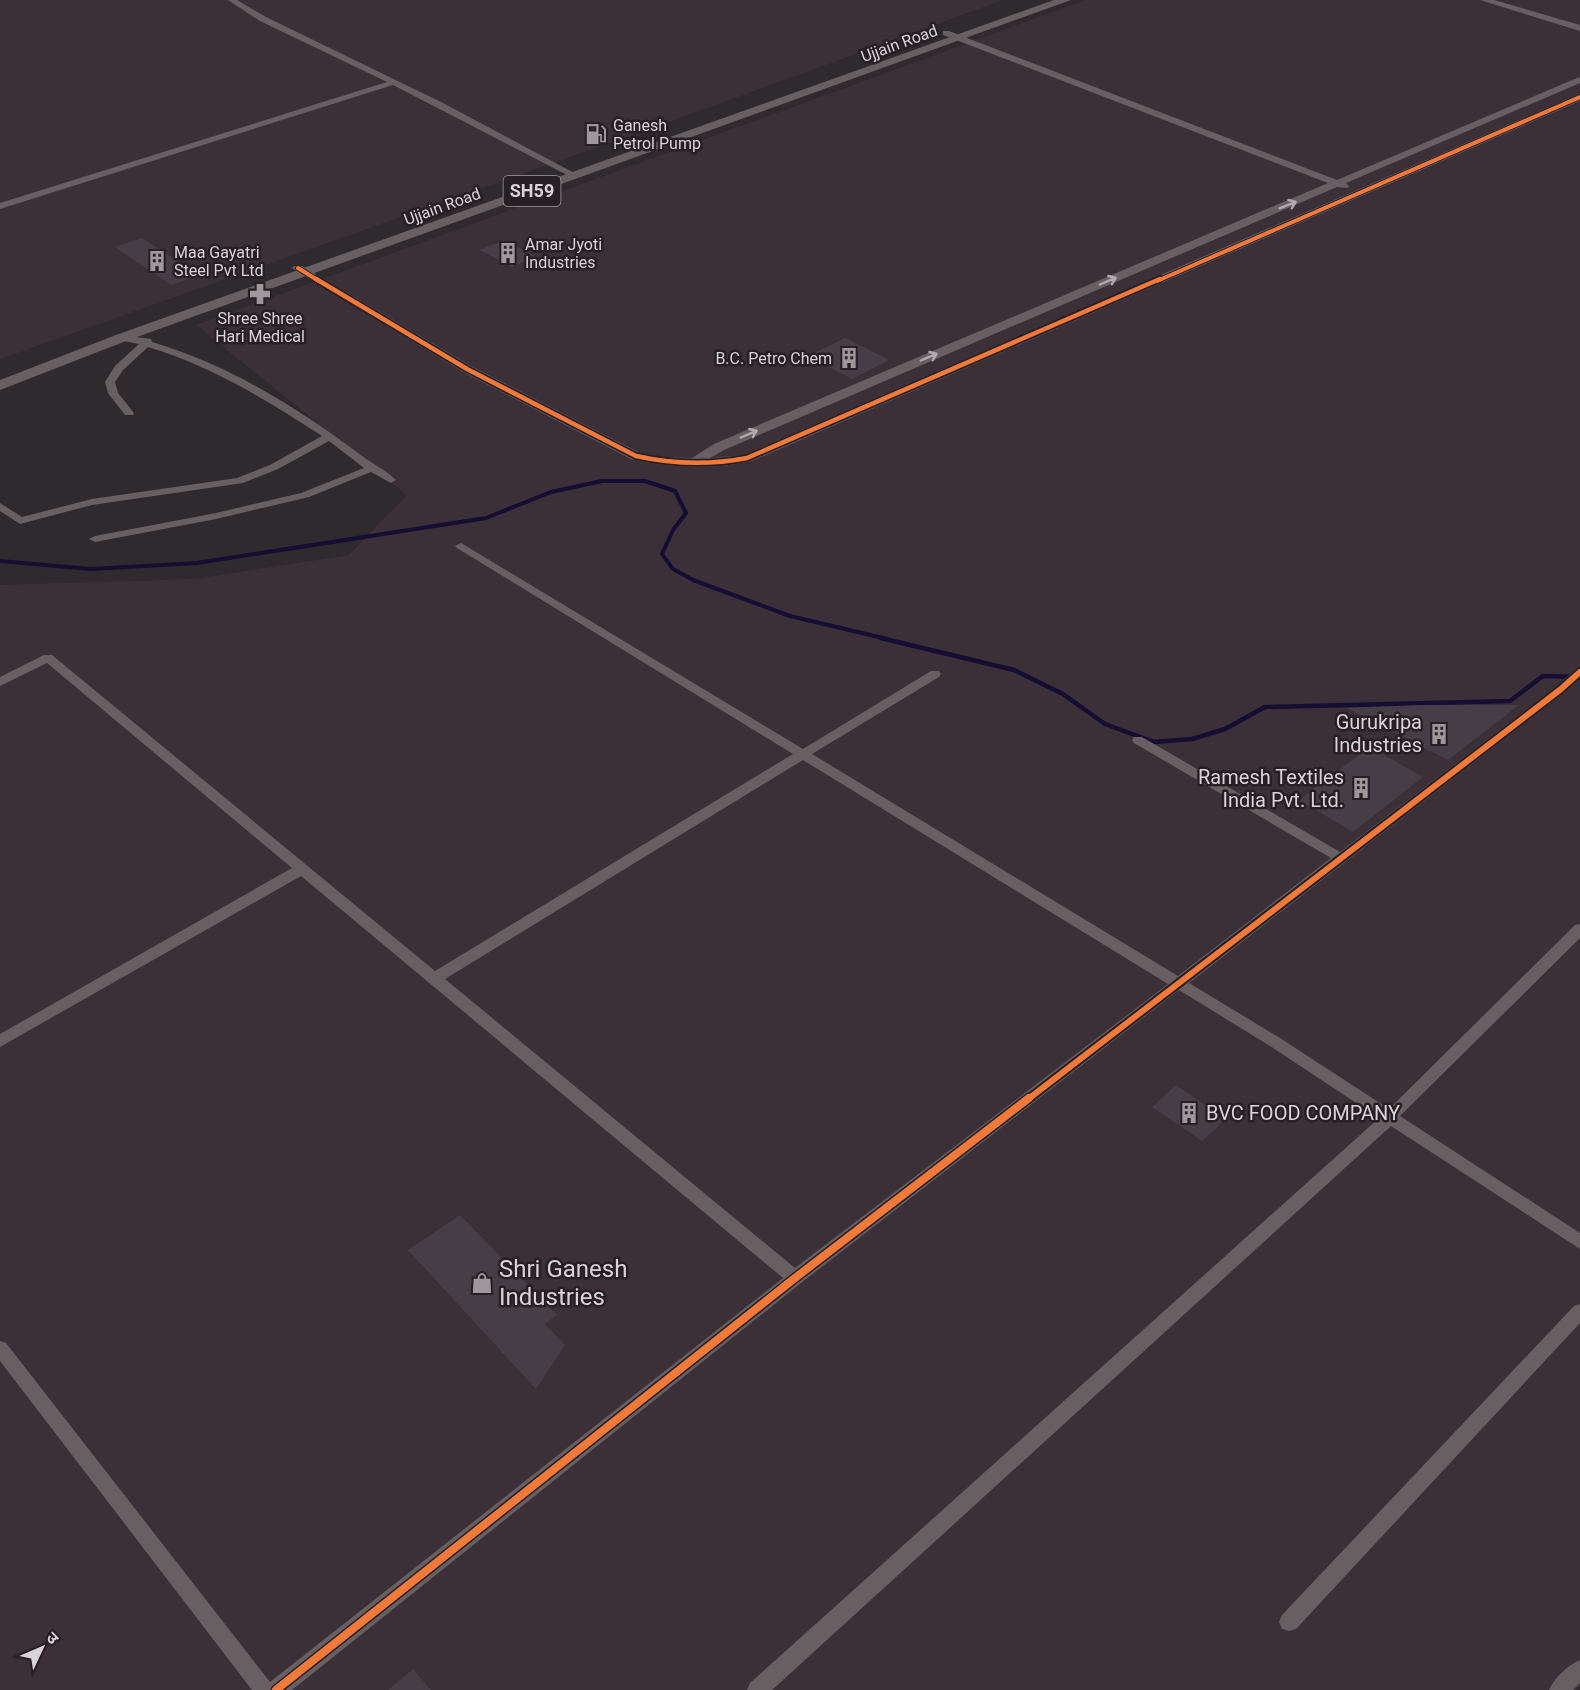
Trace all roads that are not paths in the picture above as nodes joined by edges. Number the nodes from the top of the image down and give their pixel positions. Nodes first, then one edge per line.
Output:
1 (232, 0) edge
2 (1037, 0) edge
3 (1065, 0) edge
4 (1484, 0) edge
5 (1580, 28) edge
6 (952, 36) junction
7 (1580, 80) edge
8 (393, 83) junction
9 (1580, 97) edge
10 (571, 174) junction
11 (1340, 184) junction
12 (1359, 192) junction
13 (0, 206) edge
14 (302, 270) junction
15 (121, 338) junction
16 (148, 341) junction
17 (0, 378) edge
18 (0, 385) edge
19 (129, 413) dead end
20 (329, 437) junction
21 (697, 460) junction
22 (370, 469) junction
23 (391, 480) dead end
24 (0, 506) edge
25 (95, 539) dead end
26 (461, 546) dead end
27 (1580, 672) edge
28 (935, 674) dead end
29 (0, 681) edge
30 (1138, 740) dead end
31 (802, 755) junction
32 (1341, 858) junction
33 (302, 869) junction
34 (1580, 930) edge
35 (434, 979) junction
36 (1178, 983) junction
37 (0, 1041) edge
38 (1390, 1117) junction
39 (1580, 1242) edge
40 (795, 1278) junction
41 (1580, 1311) edge
42 (0, 1348) edge
43 (1290, 1622) dead end
44 (1580, 1670) edge
45 (264, 1690) edge
46 (276, 1690) edge
47 (757, 1690) edge
48 (1559, 1690) edge

1 - 8 street
2 - 6 main road, Ujjain Road / SH59
3 - 6 main road, Ujjain Road / SH59
4 - 5 street
6 - 10 main road, Ujjain Road / SH59
6 - 11 street
7 - 11 street
8 - 10 street
8 - 13 street
9 - 12 street
10 - 14 main road, Ujjain Road / SH59
11 - 12 street
21 -> 11 street
12 - 21 street
14 - 15 main road, Ujjain Road / SH59
14 - 17 main road, Ujjain Road / SH59
14 - 21 street
15 - 16 street
15 - 18 main road, Ujjain Road / SH59
16 - 19 street
16 - 20 street
20 - 22 street
20 - 24 street
22 - 23 street
22 - 25 street
26 - 31 street
27 - 32 street
28 - 31 street
29 - 33 street
30 - 32 street
31 - 35 street
31 - 36 street
32 - 36 street
33 - 35 street
33 - 37 street
34 - 38 street
35 - 40 street
36 - 38 street
36 - 40 street
38 - 39 street
38 - 47 street
40 - 46 street
41 - 43 street
42 - 45 street
44 - 48 street

